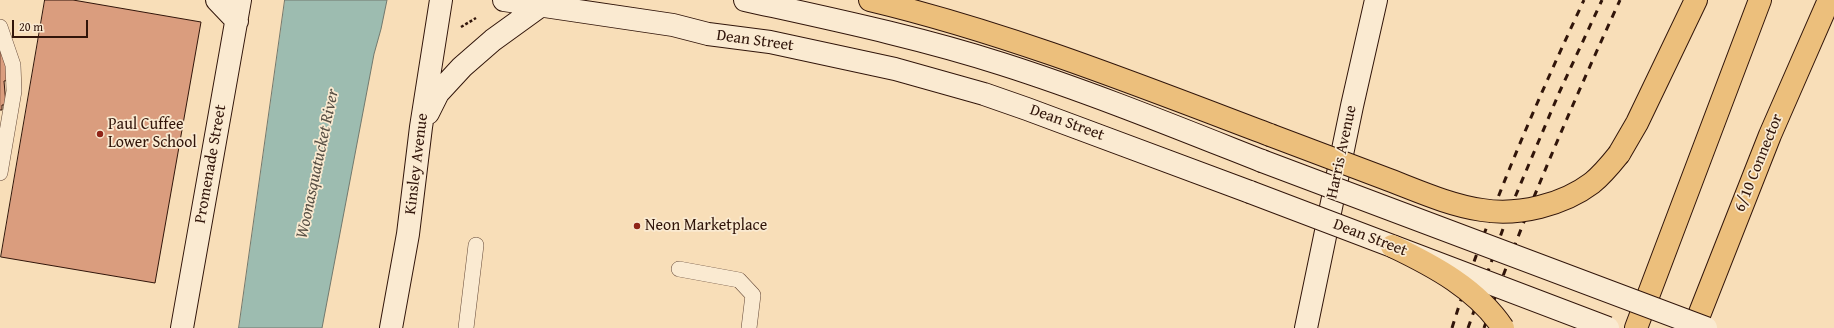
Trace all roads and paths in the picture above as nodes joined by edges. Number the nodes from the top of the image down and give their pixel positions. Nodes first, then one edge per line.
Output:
1 (217, 0) edge
2 (240, 0) edge
3 (441, 0) edge
4 (504, 0) edge
5 (744, 0) edge
6 (870, 0) edge
7 (1376, 0) edge
8 (1696, 0) edge
9 (1760, 0) edge
10 (1829, 0) edge
11 (540, 6) junction
12 (476, 18) dead end
13 (236, 22) junction
14 (0, 27) edge
15 (460, 28) dead end
16 (421, 127) junction
17 (0, 173) edge
18 (476, 245) dead end
19 (1392, 246) junction
20 (679, 270) dead end
21 (1702, 307) junction
22 (182, 328) edge
23 (391, 328) edge
24 (466, 328) edge
25 (749, 328) edge
26 (1306, 328) edge
27 (1503, 328) edge
28 (1608, 328) edge
29 (1636, 328) edge
30 (1694, 328) edge
31 (1699, 328) edge
32 (1706, 328) edge

1 - 13 main road
2 - 13 main road, Promenade Street
3 - 16 main road, Kinsley Avenue
4 - 11 main road, Dean Street
5 - 32 main road, bridge
6 - 8 highway, bridge
7 - 26 main road, Harris Avenue
9 - 29 highway
10 - 21 highway, 6/10 Connector
11 - 16 main road
11 - 19 main road, Dean Street, bridge
12 - 15 path
13 - 22 main road, Promenade Street
14 - 17 lane
16 - 23 main road, Kinsley Avenue
18 - 24 lane
19 - 27 highway, bridge
19 - 28 main road, Dean Street, bridge
20 - 25 lane
21 - 30 highway, 6/10 Connector
21 - 31 highway

